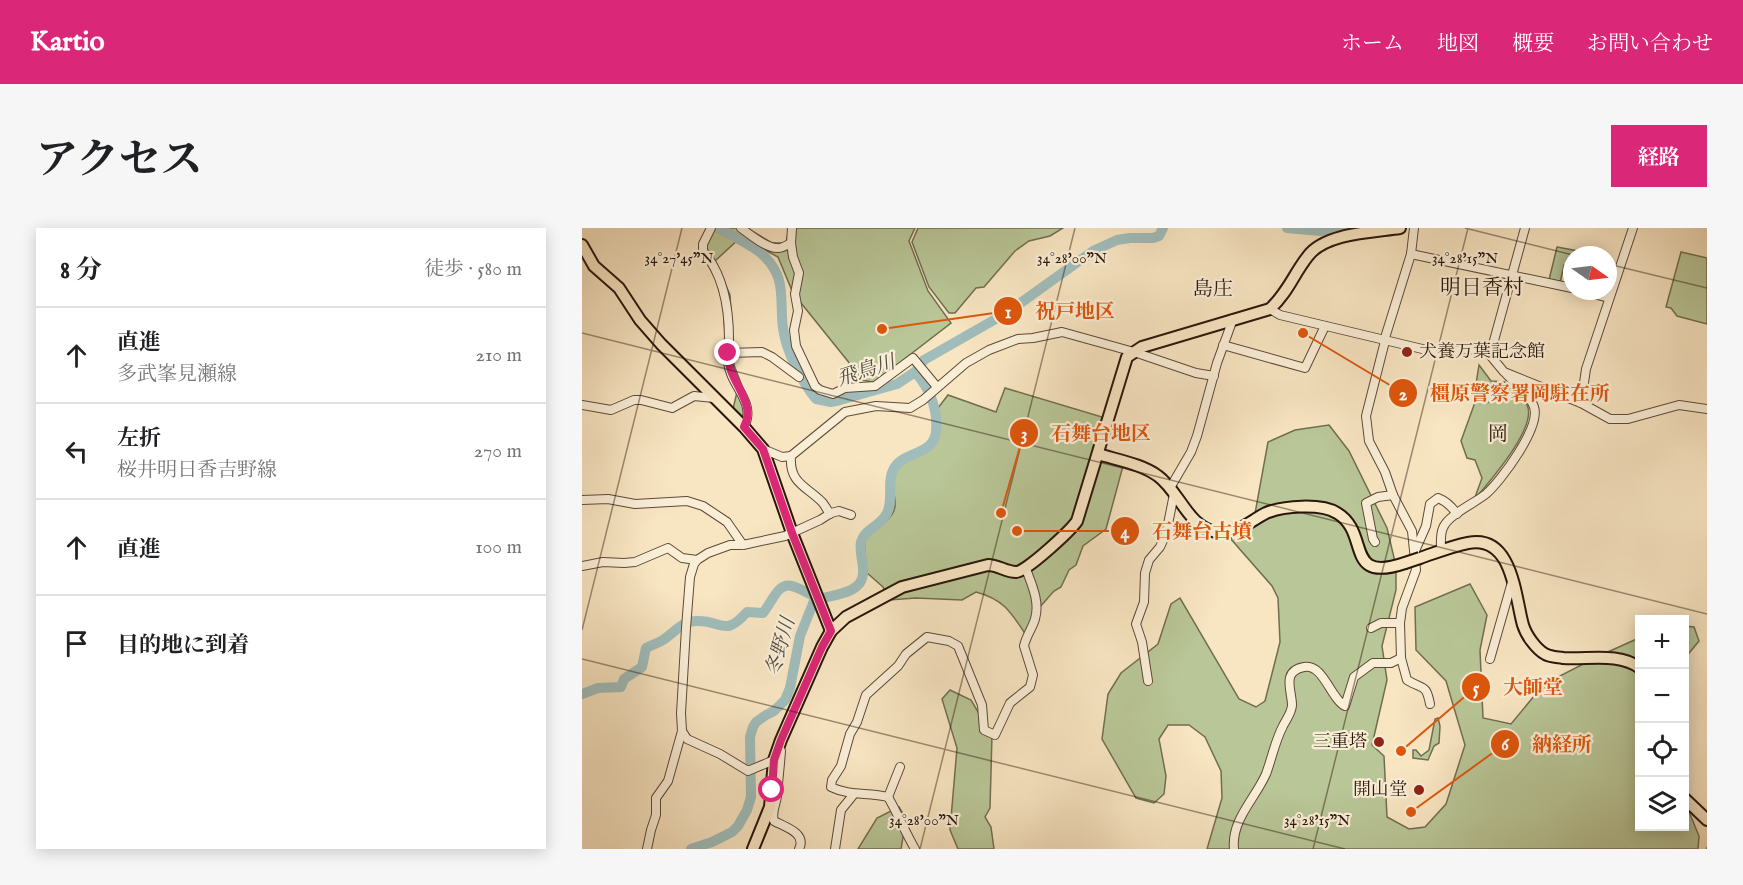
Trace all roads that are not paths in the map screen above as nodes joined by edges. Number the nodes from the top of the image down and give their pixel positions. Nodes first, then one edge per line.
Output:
1 (711, 228) edge
2 (741, 228) edge
3 (792, 228) edge
4 (1400, 228) edge
5 (1414, 228) edge
6 (1525, 228) edge
7 (1633, 228) edge
8 (791, 243) junction
9 (582, 245) edge
10 (1411, 254) junction
11 (1511, 275) junction
12 (1617, 275) edge
13 (1563, 286) edge
14 (1608, 300) edge
15 (1270, 309) junction
16 (1233, 319) junction
17 (1325, 326) junction
18 (1385, 341) junction
19 (1223, 345) junction
20 (1134, 352) junction
21 (728, 353) junction
22 (1490, 355) junction
23 (1504, 372) junction
24 (1214, 376) junction
25 (799, 377) dead end
26 (938, 387) junction
27 (715, 398) junction
28 (1581, 403) junction
29 (582, 405) edge
30 (1707, 409) edge
31 (744, 427) junction
32 (763, 449) junction
33 (1098, 454) junction
34 (791, 456) junction
35 (1172, 491) junction
36 (1393, 495) junction
37 (582, 500) edge
38 (830, 514) junction
39 (1456, 514) junction
40 (852, 515) dead end
41 (792, 533) junction
42 (1375, 542) dead end
43 (743, 545) junction
44 (1441, 551) junction
45 (1417, 555) junction
46 (697, 560) junction
47 (582, 566) edge
48 (1026, 568) junction
49 (1513, 578) junction
50 (1400, 623) junction
51 (1371, 628) dead end
52 (831, 631) junction
53 (1401, 658) junction
54 (1490, 659) dead end
55 (1635, 666) edge
56 (1148, 681) dead end
57 (1430, 704) dead end
58 (682, 731) junction
59 (781, 740) junction
60 (774, 760) junction
61 (900, 767) dead end
62 (854, 794) junction
63 (888, 797) junction
64 (1689, 803) edge
65 (1707, 820) edge
66 (647, 849) edge
67 (753, 849) edge
68 (799, 849) edge
69 (835, 849) edge
70 (915, 849) edge
71 (1234, 849) edge

1 - 21 street
2 - 8 street
3 - 8 street
4 - 15 main road
5 - 10 street
6 - 11 street
7 - 12 street
8 - 26 street
9 - 27 main road
10 - 11 street
10 - 18 street
11 - 13 street
11 - 22 street
14 - 28 street
15 - 16 main road
15 - 17 street
16 - 19 street
16 - 20 main road
17 - 18 street
17 - 19 street
18 - 22 street
18 - 36 street
19 - 24 street
20 - 24 street
20 - 26 street
20 - 33 main road
21 - 25 street
21 - 31 street
22 - 23 street
23 - 28 street
23 - 39 street
24 - 35 street
26 - 34 street
27 - 29 street
27 - 31 main road
28 - 30 street
31 - 32 main road
32 - 34 street
32 - 41 main road
33 - 35 main road
33 - 48 main road
34 - 38 street
35 - 45 main road, bridge
35 - 56 street
36 - 42 street
36 - 45 street
37 - 43 street
38 - 40 street
38 - 41 street
39 - 44 street
39 - 45 street
41 - 43 street
41 - 52 main road
43 - 46 street
44 - 45 main road
44 - 49 main road
45 - 50 street
46 - 47 street
46 - 58 street
48 - 52 main road
48 - 62 street
49 - 54 street
49 - 55 main road
50 - 51 street
50 - 53 street
52 - 59 main road
53 - 57 street
53 - 71 street
58 - 60 street
58 - 66 street
59 - 60 main road
59 - 68 street
60 - 67 main road
61 - 63 street
62 - 63 street
62 - 69 street
63 - 70 street
64 - 65 main road

